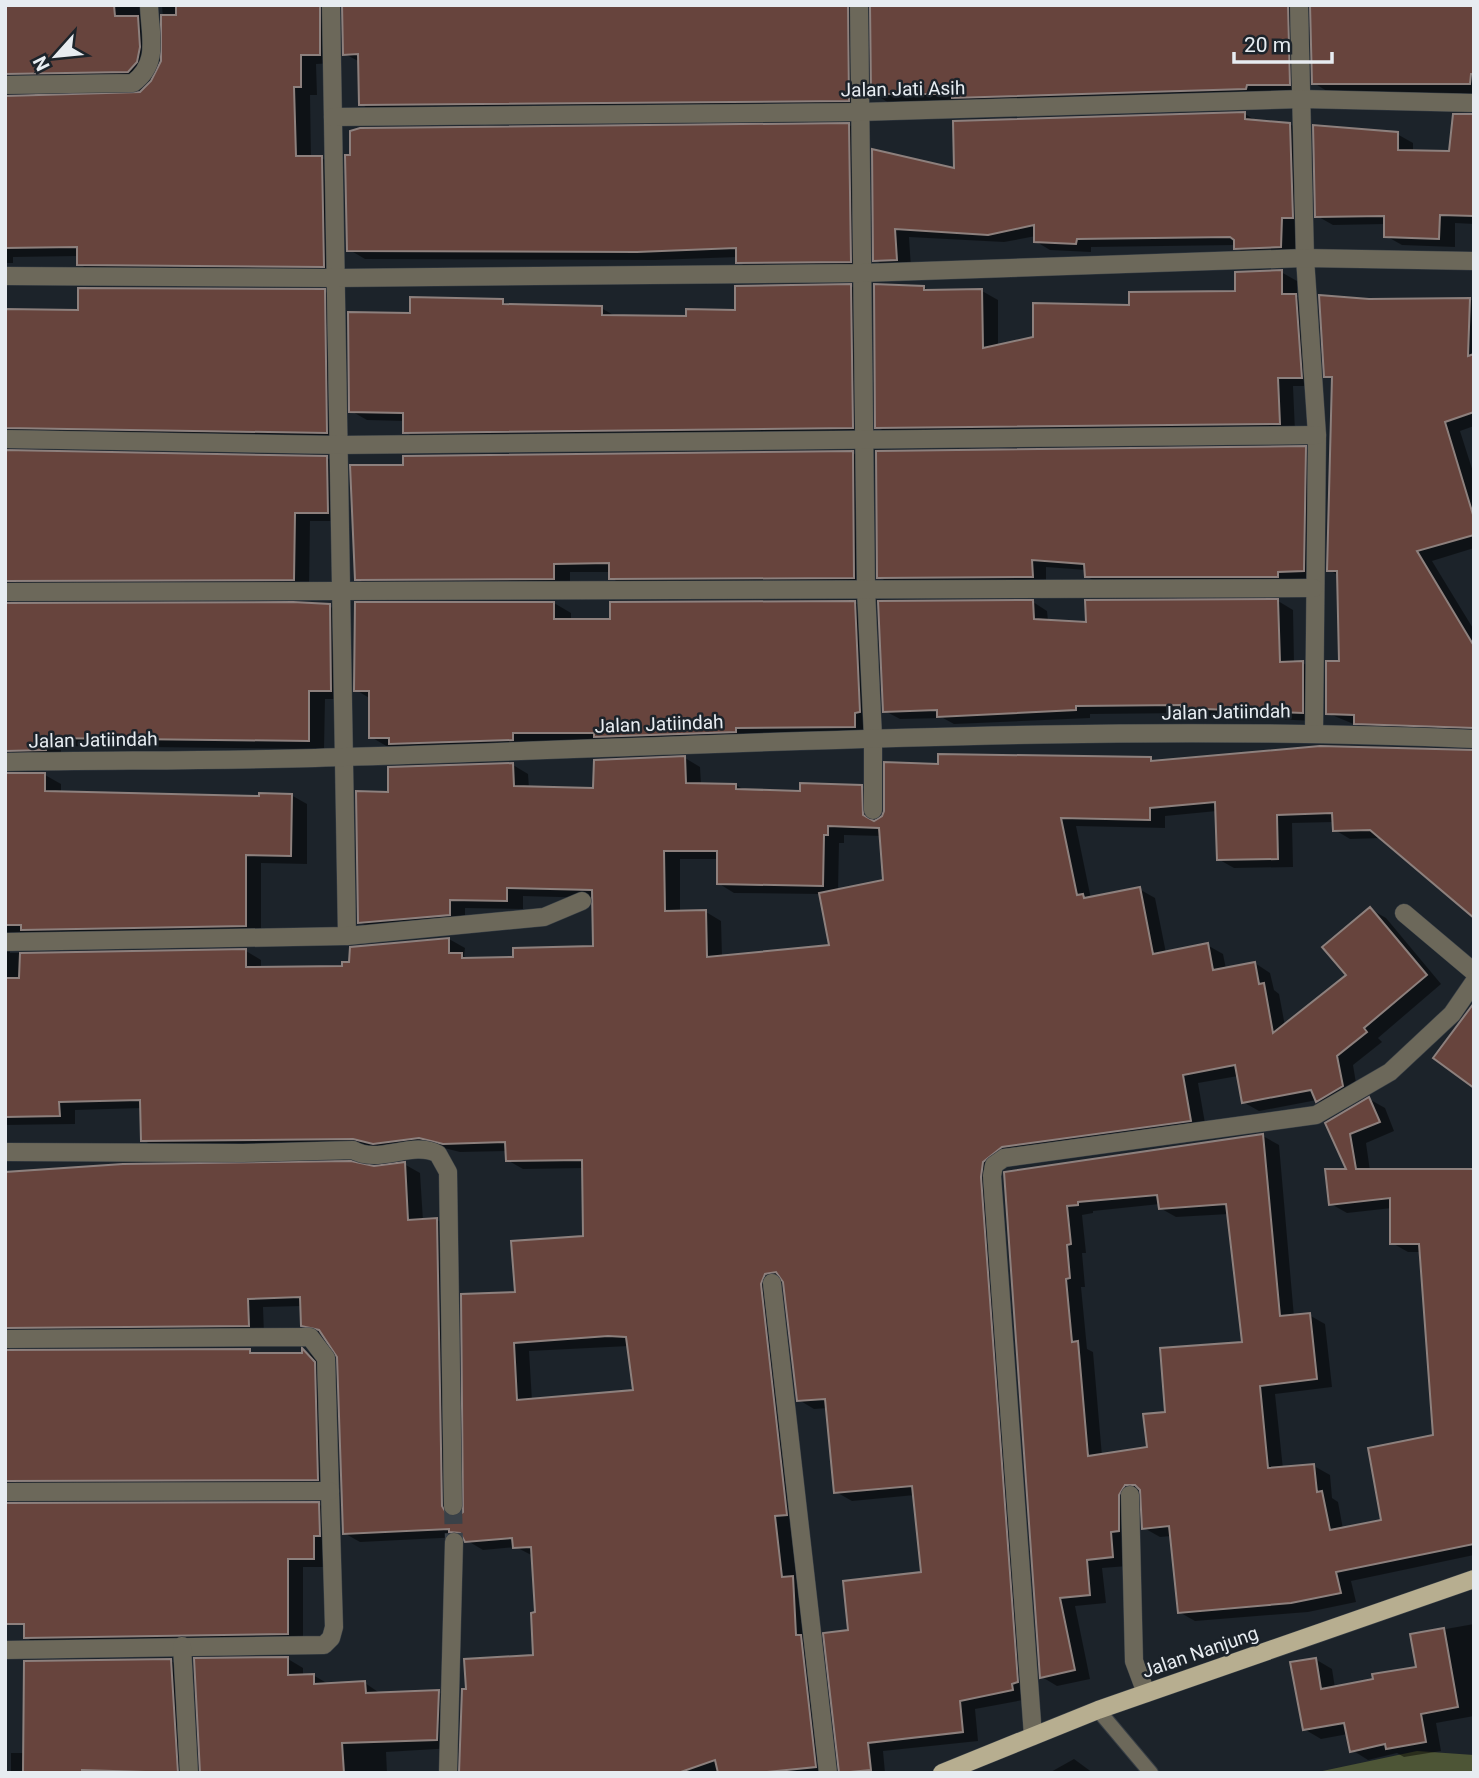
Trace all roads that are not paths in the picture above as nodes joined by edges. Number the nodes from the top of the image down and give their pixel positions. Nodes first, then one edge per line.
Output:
1 (149, 5) edge
2 (331, 5) edge
3 (859, 5) edge
4 (1299, 5) edge
5 (5, 85) edge
6 (1302, 99) junction
7 (1474, 103) edge
8 (860, 112) junction
9 (333, 117) junction
10 (1305, 258) junction
11 (1474, 261) edge
12 (862, 273) junction
13 (5, 276) edge
14 (336, 278) junction
15 (1317, 435) junction
16 (5, 439) edge
17 (864, 440) junction
18 (338, 445) junction
19 (1314, 588) junction
20 (866, 590) junction
21 (5, 592) edge
22 (340, 592) junction
23 (1314, 732) junction
24 (873, 737) junction
25 (1474, 739) edge
26 (342, 758) junction
27 (5, 762) edge
28 (873, 810) dead end
29 (582, 901) dead end
30 (1404, 913) dead end
31 (347, 936) junction
32 (5, 942) edge
33 (1474, 972) edge
34 (1474, 982) edge
35 (5, 1152) edge
36 (772, 1283) dead end
37 (5, 1339) edge
38 (330, 1491) junction
39 (5, 1492) edge
40 (1130, 1495) dead end
41 (453, 1506) tunnel mouth
42 (454, 1542) tunnel mouth
43 (1474, 1579) edge
44 (182, 1646) junction
45 (5, 1650) edge
46 (1146, 1693) junction
47 (1098, 1710) junction
48 (1033, 1736) junction
49 (966, 1768) edge
50 (189, 1773) edge
51 (448, 1773) edge
52 (828, 1773) edge
53 (942, 1773) edge
54 (1151, 1773) edge

1 - 5 street
2 - 9 street
3 - 8 street
4 - 6 street
6 - 7 street, Jalan Jati Asih
6 - 8 street, Jalan Jati Asih
6 - 10 street
8 - 9 street, Jalan Jati Asih
8 - 12 street
9 - 14 street
10 - 11 street
10 - 12 street
10 - 15 street
12 - 14 street
12 - 17 street
13 - 14 street
14 - 18 street
15 - 17 street
15 - 19 street
16 - 18 street
17 - 18 street
17 - 20 street
18 - 22 street
19 - 20 street
19 - 23 street
20 - 22 street
20 - 24 street
21 - 22 street
22 - 26 street
23 - 24 street, Jalan Jatiindah
23 - 25 street, Jalan Jatiindah
24 - 26 street, Jalan Jatiindah
24 - 28 street
26 - 27 street, Jalan Jatiindah
26 - 31 street
29 - 31 street
30 - 33 street
31 - 32 street
34 - 48 street
35 - 41 street
36 - 52 street
37 - 38 street
38 - 39 street
38 - 44 street
40 - 46 street
42 - 51 street
43 - 46 main road, Jalan Nanjung
44 - 45 street
44 - 50 street
46 - 47 main road, Jalan Nanjung
47 - 48 main road, Jalan Nanjung
47 - 54 lane
48 - 49 main road, Jalan Nanjung
49 - 53 main road, Jalan Nanjung

